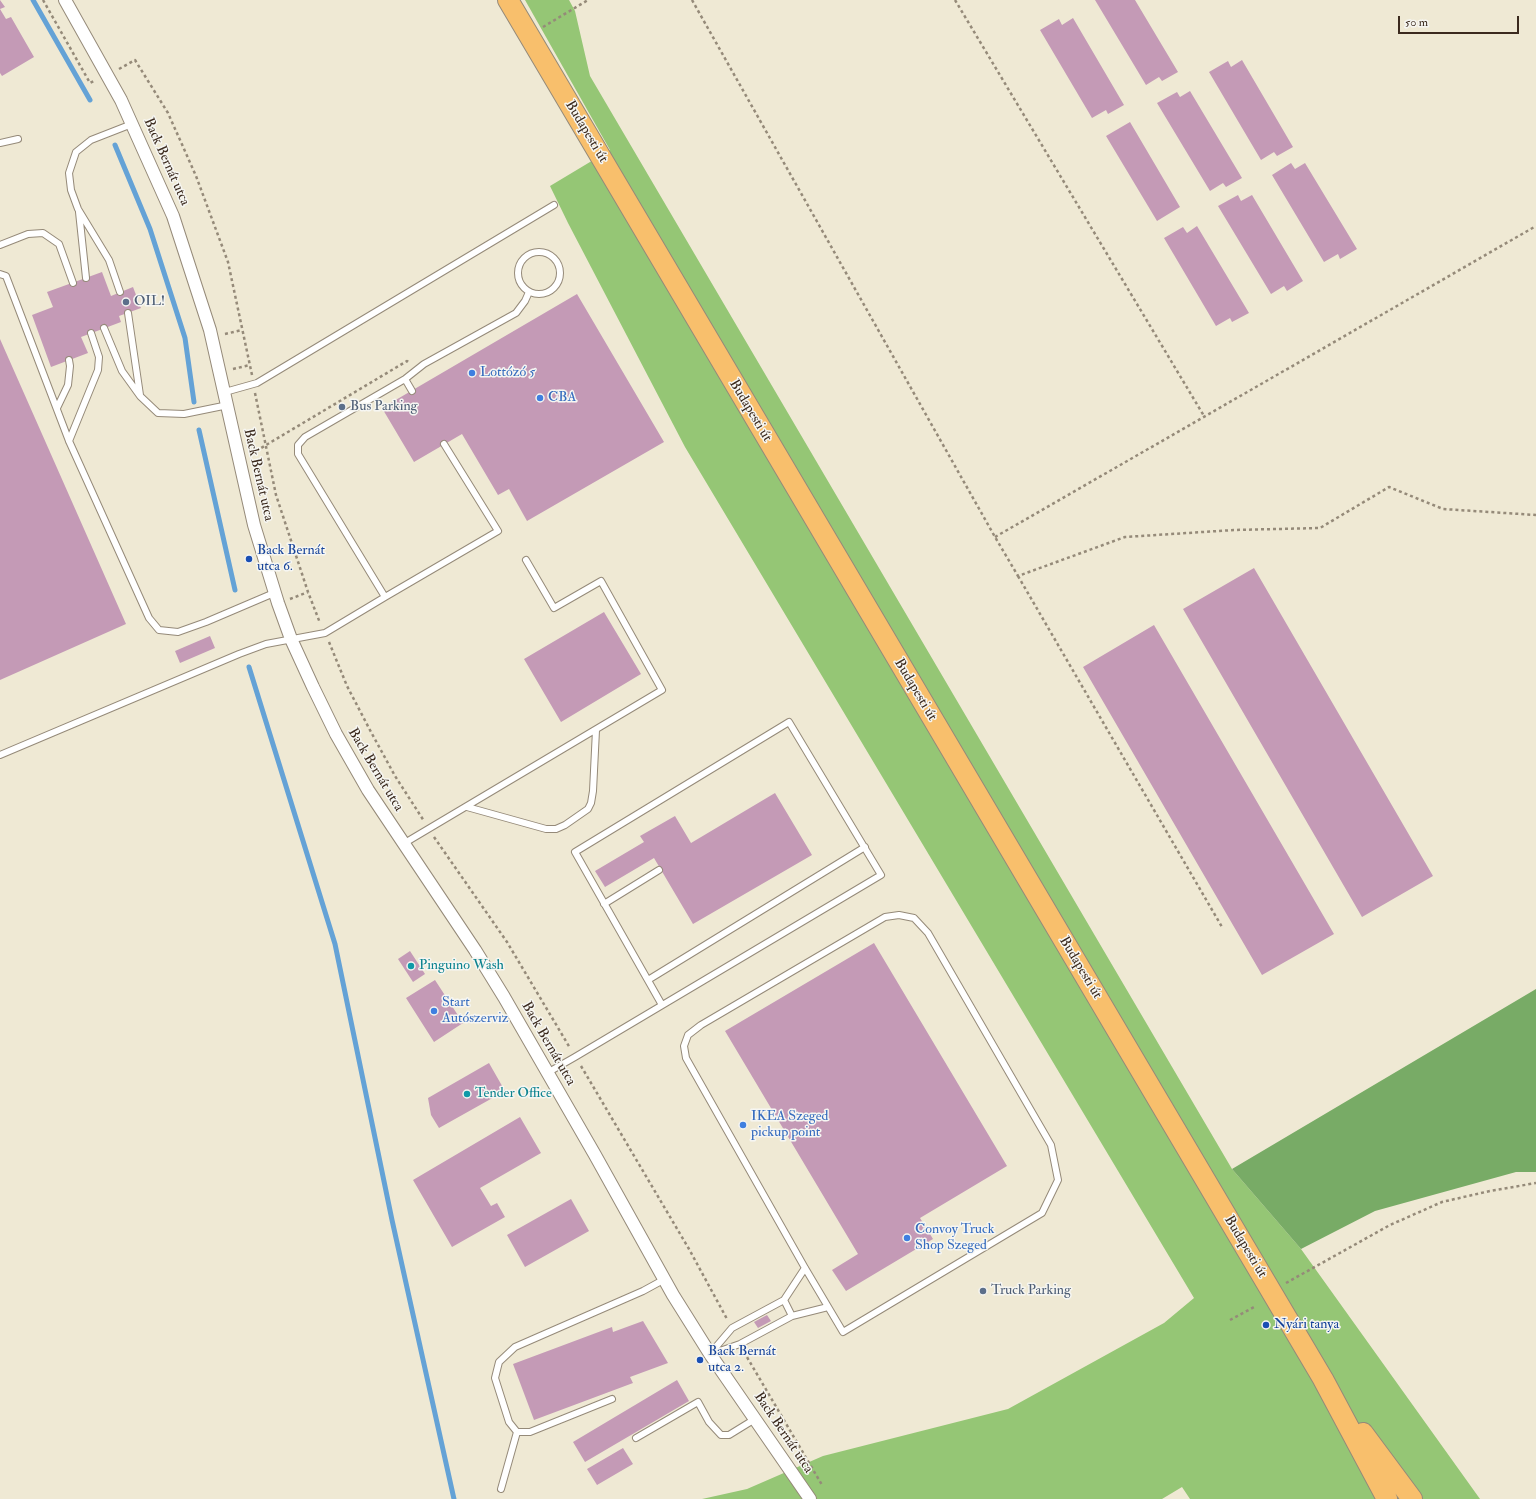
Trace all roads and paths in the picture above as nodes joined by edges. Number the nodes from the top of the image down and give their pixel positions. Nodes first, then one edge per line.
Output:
1 (43, 0) edge
2 (65, 0) edge
3 (508, 0) edge
4 (588, 0) edge
5 (692, 0) edge
6 (955, 0) edge
7 (529, 36) junction
8 (108, 75) junction
9 (132, 124) junction
10 (18, 139) dead end
11 (0, 143) edge
12 (554, 205) dead end
13 (78, 209) junction
14 (1536, 226) edge
15 (0, 245) edge
16 (0, 274) edge
17 (86, 278) dead end
18 (72, 283) dead end
19 (120, 292) dead end
20 (528, 292) junction
21 (128, 312) dead end
22 (104, 328) dead end
23 (242, 330) junction
24 (91, 333) dead end
25 (223, 334) dead end
26 (69, 360) dead end
27 (250, 365) junction
28 (231, 369) dead end
29 (418, 369) junction
30 (405, 379) junction
31 (253, 384) junction
32 (412, 390) dead end
33 (225, 392) junction
34 (140, 396) junction
35 (228, 405) junction
36 (57, 408) junction
37 (1204, 416) junction
38 (69, 441) junction
39 (444, 444) dead end
40 (266, 445) junction
41 (239, 460) junction
42 (1536, 515) edge
43 (995, 538) junction
44 (526, 560) dead end
45 (1018, 576) junction
46 (308, 592) junction
47 (385, 597) junction
48 (276, 598) junction
49 (325, 633) junction
50 (292, 639) junction
51 (596, 730) junction
52 (0, 755) edge
53 (467, 807) junction
54 (429, 828) junction
55 (403, 844) junction
56 (865, 847) junction
57 (659, 870) dead end
58 (604, 904) junction
59 (1222, 927) dead end
60 (648, 980) junction
61 (662, 1005) junction
62 (575, 1057) junction
63 (547, 1073) junction
64 (1536, 1183) edge
65 (804, 1268) junction
66 (665, 1279) junction
67 (1271, 1291) junction
68 (784, 1300) junction
69 (1256, 1306) dead end
70 (828, 1307) junction
71 (792, 1316) junction
72 (1230, 1320) dead end
73 (732, 1328) junction
74 (740, 1344) junction
75 (710, 1354) junction
76 (1323, 1379) junction
77 (612, 1399) dead end
78 (755, 1419) junction
79 (517, 1432) junction
80 (636, 1438) dead end
81 (822, 1485) dead end
82 (501, 1489) dead end
83 (806, 1494) edge
84 (1387, 1499) edge
85 (1412, 1499) edge

1 - 8 path
2 - 8 street, Back Bernát utca
3 - 7 main road, Budapesti út
4 - 7 path
5 - 43 path
6 - 37 path
7 - 67 main road, Budapesti út
8 - 9 street, Back Bernát utca
8 - 23 path
9 - 13 lane
9 - 33 street, Back Bernát utca
10 - 11 lane
12 - 31 lane
13 - 17 lane
13 - 19 lane
14 - 37 path
15 - 18 lane
16 - 36 lane
20 - 20 lane
20 - 29 lane
21 - 34 lane
22 - 34 lane
23 - 25 path
23 - 27 path
24 - 38 lane
26 - 36 lane
27 - 28 path
27 - 31 path
29 - 30 lane
29 - 40 path
30 - 32 lane
30 - 47 lane
31 - 33 lane
31 - 40 path
33 - 35 street, Back Bernát utca
34 - 35 lane
35 - 41 street, Back Bernát utca
36 - 38 lane
37 - 43 path
38 - 48 lane
39 - 47 lane
40 - 41 path
40 - 46 path
41 - 48 street, Back Bernát utca
42 - 45 path
43 - 45 path
44 - 51 lane
45 - 59 path
46 - 48 path
46 - 49 path
47 - 49 lane
48 - 50 street, Back Bernát utca
49 - 50 lane
49 - 54 path
50 - 52 lane
50 - 55 street, Back Bernát utca
51 - 53 lane
51 - 53 lane
53 - 54 lane
54 - 55 lane
54 - 62 path
55 - 63 street, Back Bernát utca
56 - 58 lane
56 - 60 lane
56 - 61 lane
57 - 58 lane
58 - 60 lane
60 - 61 lane
61 - 62 lane
62 - 63 lane
62 - 73 path
63 - 66 street, Back Bernát utca
64 - 67 path
65 - 68 lane
65 - 70 lane
65 - 70 lane
66 - 75 street, Back Bernát utca
66 - 79 lane
67 - 76 main road, Budapesti út
68 - 71 lane
68 - 73 lane
69 - 72 path
70 - 71 lane
71 - 74 lane
73 - 75 lane
74 - 75 lane
74 - 81 path
75 - 78 street, Back Bernát utca
76 - 84 main road, Budapesti út
76 - 85 main road, Budapesti út
77 - 79 lane
78 - 80 lane
78 - 83 street, Back Bernát utca
79 - 82 lane

